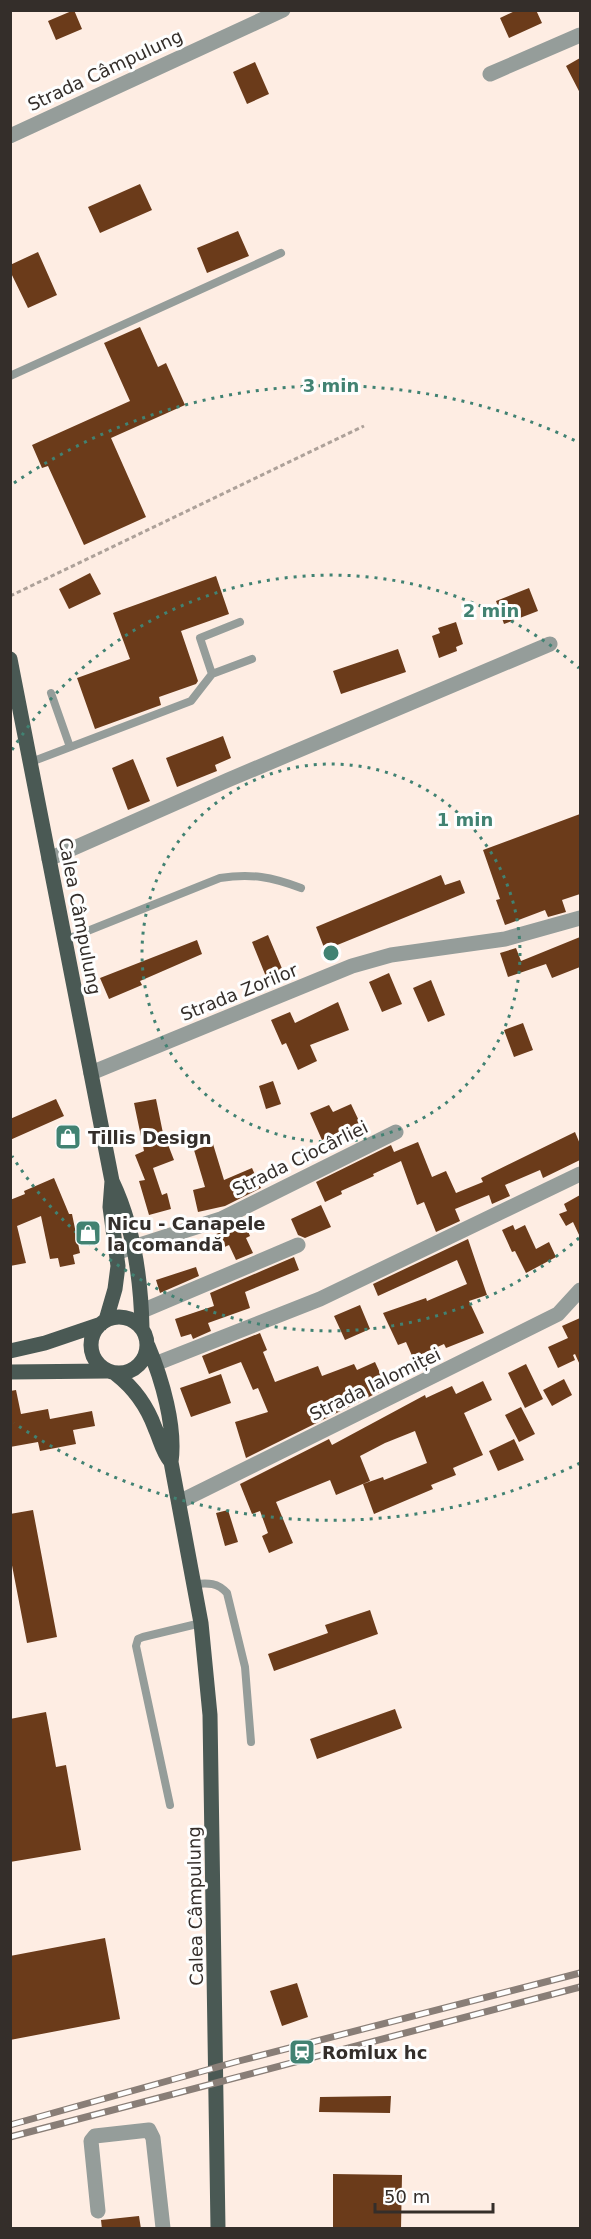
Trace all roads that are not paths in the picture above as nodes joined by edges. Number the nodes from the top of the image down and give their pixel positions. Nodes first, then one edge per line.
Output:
1 (283, 10) edge
2 (580, 35) edge
3 (490, 74) dead end
4 (10, 136) edge
5 (281, 253) dead end
6 (10, 376) edge
7 (240, 622) dead end
8 (550, 644) dead end
9 (10, 659) edge
10 (252, 659) dead end
11 (212, 674) junction
12 (51, 693) dead end
13 (70, 747) junction
14 (31, 762) junction
15 (50, 859) junction
16 (301, 888) dead end
17 (580, 918) edge
18 (65, 940) junction
19 (91, 1073) junction
20 (396, 1132) dead end
21 (580, 1174) edge
22 (112, 1181) junction
23 (298, 1245) dead end
24 (133, 1248) junction
25 (117, 1252) junction
26 (580, 1290) edge
27 (142, 1311) junction
28 (103, 1322) junction
29 (142, 1328) junction
30 (148, 1346) junction
31 (10, 1351) edge
32 (155, 1364) junction
33 (14, 1371) edge
34 (111, 1372) junction
35 (171, 1462) junction
36 (179, 1503) junction
37 (194, 1584) junction
38 (201, 1623) junction
39 (251, 1742) dead end
40 (170, 1805) dead end
41 (98, 2211) dead end
42 (163, 2229) edge
43 (218, 2229) edge

1 - 4 street, Strada Câmpulung
2 - 3 street
5 - 6 lane
7 - 11 lane
8 - 15 street
9 - 14 main road, Calea Câmpulung
10 - 11 lane
11 - 13 lane
12 - 13 lane
13 - 14 lane
14 - 15 main road, Calea Câmpulung
15 - 18 main road, Calea Câmpulung
16 - 18 lane
17 - 19 street, Strada Zorilor
18 - 19 main road, Calea Câmpulung
19 - 22 main road, Calea Câmpulung
20 - 24 street, Strada Ciocârliei
21 - 32 street
22 - 24 main road, Calea Câmpulung
22 - 25 main road, Calea Câmpulung
23 - 27 street
24 - 25 street, Strada Ciocârliei
24 - 27 main road, Calea Câmpulung
25 - 28 main road, Calea Câmpulung
26 - 36 street, Strada Ialomiței
27 - 29 main road, Calea Câmpulung
28 - 29 main road
28 - 31 main road
28 - 34 main road, Calea Câmpulung
29 - 30 main road, Calea Câmpulung
30 - 32 main road, Calea Câmpulung
30 - 34 main road
32 - 35 main road, Calea Câmpulung
33 - 34 main road
34 - 35 main road, Calea Câmpulung
35 - 36 main road, Calea Câmpulung
36 - 37 main road, Calea Câmpulung
37 - 38 main road, Calea Câmpulung
37 - 39 lane
38 - 40 lane
38 - 43 main road, Calea Câmpulung
41 - 42 street

